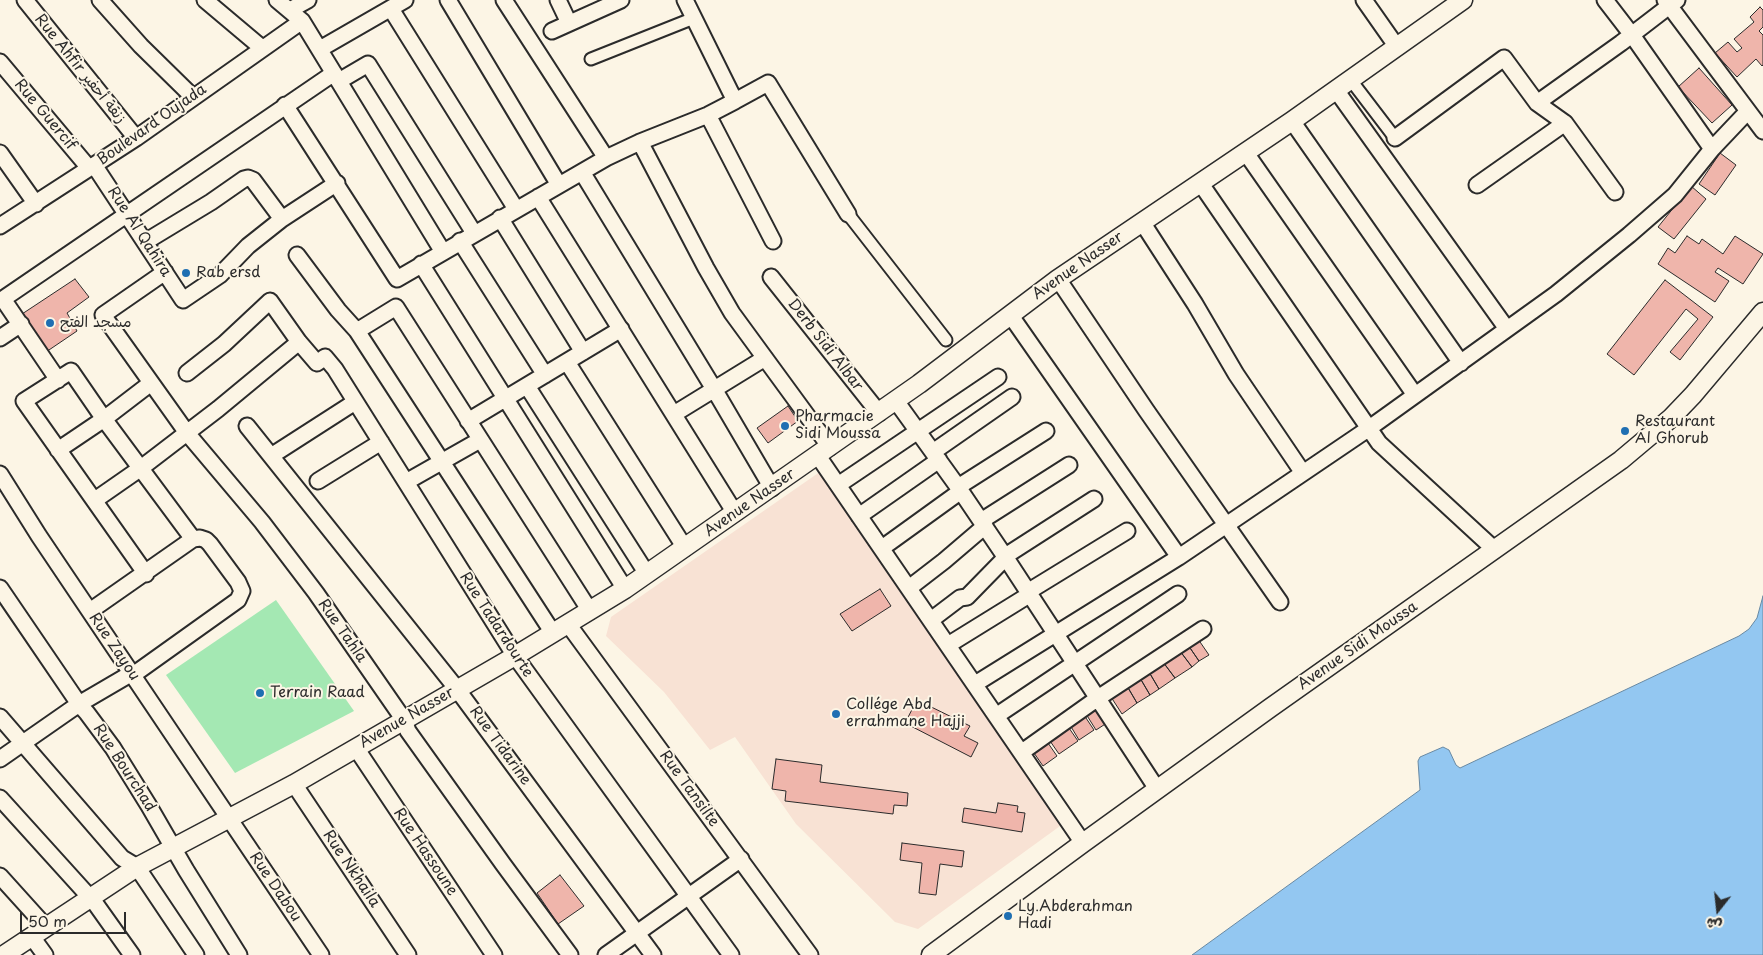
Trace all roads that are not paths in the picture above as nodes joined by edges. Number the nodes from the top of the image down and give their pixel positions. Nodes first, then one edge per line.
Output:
1 (25, 0) edge
2 (100, 0) edge
3 (205, 0) edge
4 (277, 0) edge
5 (308, 0) edge
6 (405, 0) edge
7 (448, 0) edge
8 (504, 0) edge
9 (558, 0) edge
10 (685, 0) edge
11 (1463, 0) edge
12 (1605, 0) edge
13 (1366, 1) edge
14 (611, 2) edge
15 (1670, 2) edge
16 (391, 9) junction
17 (290, 10) junction
18 (694, 18) junction
19 (302, 21) junction
20 (569, 23) junction
21 (552, 30) dead end
22 (1632, 35) junction
23 (1397, 47) junction
24 (262, 48) junction
25 (320, 49) junction
26 (591, 59) dead end
27 (0, 62) edge
28 (337, 77) junction
29 (1350, 79) junction
30 (1336, 90) junction
31 (193, 97) junction
32 (735, 101) junction
33 (1537, 103) junction
34 (285, 105) junction
35 (1748, 111) junction
36 (708, 115) junction
37 (1292, 121) junction
38 (1565, 123) junction
39 (1763, 130) edge
40 (136, 138) junction
41 (1396, 138) joint
42 (640, 142) junction
43 (1712, 149) junction
44 (0, 153) edge
45 (1246, 153) junction
46 (606, 158) junction
47 (92, 166) junction
48 (582, 172) junction
49 (337, 183) junction
50 (1200, 184) junction
51 (559, 185) junction
52 (1477, 185) dead end
53 (1614, 192) dead end
54 (538, 197) junction
55 (36, 204) junction
56 (516, 209) junction
57 (848, 214) joint
58 (127, 215) junction
59 (500, 218) junction
60 (282, 219) junction
61 (1142, 222) junction
62 (0, 226) edge
63 (474, 233) junction
64 (460, 241) junction
65 (773, 241) dead end
66 (145, 242) junction
67 (443, 252) junction
68 (297, 255) dead end
69 (421, 264) junction
70 (165, 272) junction
71 (772, 277) dead end
72 (1058, 280) junction
73 (1763, 312) edge
74 (1011, 316) junction
75 (20, 324) junction
76 (621, 329) junction
77 (1507, 329) junction
78 (357, 331) junction
79 (0, 338) edge
80 (299, 342) junction
81 (951, 347) junction
82 (583, 352) junction
83 (765, 358) junction
84 (567, 362) junction
85 (1461, 363) junction
86 (187, 373) dead end
87 (545, 374) junction
88 (998, 377) dead end
89 (58, 380) junction
90 (151, 383) junction
91 (527, 386) junction
92 (714, 389) junction
93 (1415, 395) junction
94 (1012, 397) dead end
95 (506, 399) junction
96 (896, 401) junction
97 (355, 402) junction
98 (879, 413) junction
99 (674, 414) junction
100 (104, 419) junction
101 (468, 421) junction
102 (247, 426) dead end
103 (1368, 429) junction
104 (918, 431) junction
105 (1046, 431) dead end
106 (187, 433) junction
107 (480, 440) junction
108 (381, 442) junction
109 (58, 450) junction
110 (824, 451) junction
111 (271, 456) junction
112 (936, 456) junction
113 (442, 462) junction
114 (1068, 465) dead end
115 (141, 468) junction
116 (1303, 473) junction
117 (0, 474) edge
118 (318, 481) dead end
119 (406, 482) junction
120 (838, 485) junction
121 (772, 488) junction
122 (960, 489) junction
123 (1094, 499) dead end
124 (95, 500) junction
125 (735, 513) junction
126 (859, 516) junction
127 (983, 524) junction
128 (1226, 525) junction
129 (1127, 531) dead end
130 (194, 540) junction
131 (685, 548) junction
132 (882, 548) junction
133 (1494, 549) junction
134 (1179, 557) junction
135 (1006, 558) junction
136 (146, 574) junction
137 (647, 574) junction
138 (0, 588) edge
139 (909, 588) junction
140 (625, 589) junction
141 (1029, 593) junction
142 (1178, 594) dead end
143 (1280, 602) dead end
144 (90, 611) junction
145 (590, 611) junction
146 (931, 620) junction
147 (560, 628) junction
148 (1203, 629) dead end
149 (1055, 634) junction
150 (948, 645) junction
151 (515, 656) junction
152 (1074, 663) junction
153 (133, 674) junction
154 (974, 684) junction
155 (458, 688) junction
156 (1098, 698) junction
157 (80, 704) junction
158 (996, 716) junction
159 (0, 717) edge
160 (404, 720) junction
161 (22, 743) junction
162 (356, 748) junction
163 (1022, 752) junction
164 (0, 759) edge
165 (294, 784) junction
166 (1157, 789) junction
167 (0, 798) edge
168 (229, 819) junction
169 (1083, 843) junction
170 (174, 849) junction
171 (741, 859) junction
172 (138, 868) junction
173 (0, 876) edge
174 (689, 896) junction
175 (89, 898) junction
176 (39, 932) junction
177 (637, 933) junction
178 (3, 952) edge
179 (44, 955) edge
180 (132, 955) edge
181 (196, 955) edge
182 (239, 955) edge
183 (321, 955) edge
184 (408, 955) edge
185 (494, 955) edge
186 (570, 955) edge
187 (606, 955) edge
188 (653, 955) edge
189 (731, 955) edge
190 (810, 955) edge
191 (931, 955) edge

1 - 40 street, Rue Ahfir زنقة أحفير
2 - 31 street
3 - 24 street
4 - 17 street
5 - 17 street
6 - 16 street
7 - 51 street
8 - 46 street
9 - 20 street
10 - 18 street
11 - 23 street, Avenue Nasser
12 - 22 street
13 - 23 street
14 - 20 street
15 - 22 street
15 - 35 street
16 - 25 street
16 - 56 street
17 - 19 street
18 - 26 street
18 - 32 street
19 - 24 street, Boulevard Oujada
19 - 25 street
20 - 21 street
22 - 33 street
22 - 43 street
23 - 29 street, Avenue Nasser
24 - 31 street, Boulevard Oujada
25 - 28 street
27 - 47 street, Rue Guercif
28 - 34 street
28 - 63 street
28 - 67 street
29 - 30 street, Avenue Nasser
29 - 41 street
30 - 37 street, Avenue Nasser
30 - 77 street
31 - 40 street, Boulevard Oujada
32 - 36 street
32 - 57 street
33 - 38 street
33 - 41 street
34 - 49 street
34 - 58 street
35 - 39 street
35 - 43 street
36 - 42 street
36 - 65 street
37 - 45 street, Avenue Nasser
37 - 85 street
38 - 52 street
38 - 53 street
40 - 47 street, Boulevard Oujada
42 - 46 street
42 - 83 street
43 - 77 street
44 - 55 street
45 - 50 street, Avenue Nasser
45 - 93 street
46 - 48 street
47 - 55 street, Boulevard Oujada
47 - 58 street, Rue Al Qahira
48 - 51 street
48 - 92 street
49 - 60 street
49 - 69 street
50 - 61 street, Avenue Nasser
50 - 103 street
51 - 54 street
54 - 56 street
54 - 76 street
55 - 62 street, Boulevard Oujada
56 - 59 street
57 - 81 street
58 - 66 street, Rue Al Qahira
58 - 75 street
59 - 63 street
59 - 82 street
60 - 66 street
60 - 70 street, Rue Al Qahira
61 - 72 street, Avenue Nasser
61 - 116 street
63 - 64 street
64 - 67 street
64 - 87 street
66 - 70 street, Rue Al Qahira
67 - 69 street
68 - 78 street, Rue Tansilte
69 - 95 street
70 - 90 street, Rue Tahla
71 - 98 street, Derb Sidi Albar
72 - 74 street, Avenue Nasser
72 - 128 street
73 - 133 street, Avenue Sidi Moussa
74 - 81 street, Avenue Nasser
74 - 134 street
75 - 79 street
75 - 89 street
76 - 82 street
76 - 99 street
77 - 85 street
78 - 101 street
78 - 113 street, Rue Tansilte
80 - 86 street, Rue Tadardourte
80 - 97 street, Rue Tadardourte
80 - 106 street
81 - 96 street, Avenue Nasser
82 - 84 street
83 - 92 street
83 - 110 street
84 - 87 street
84 - 131 street
85 - 93 street
87 - 91 street
88 - 104 street
89 - 100 street
89 - 109 street
90 - 100 street
90 - 106 street, Rue Tahla
91 - 95 street
91 - 137 street
92 - 99 street
92 - 121 street
93 - 103 street
94 - 112 street
95 - 101 street
95 - 140 street
96 - 98 street, Avenue Nasser
96 - 104 street
97 - 108 street, Rue Tadardourte
97 - 111 street
98 - 110 street, Avenue Nasser
99 - 125 street
100 - 109 street
100 - 115 street
101 - 107 street
102 - 111 street, Rue Tidarine
103 - 116 street
103 - 133 street
104 - 112 street
104 - 120 street
105 - 122 street
106 - 115 street
106 - 160 street, Rue Tahla
107 - 113 street
107 - 145 street
108 - 118 street
108 - 119 street, Rue Tadardourte
109 - 124 street
110 - 120 street
110 - 121 street, Avenue Nasser
111 - 155 street, Rue Tidarine
112 - 122 street
112 - 126 street
113 - 119 street
113 - 147 street, Rue Tansilte
114 - 127 street
115 - 124 street
115 - 130 street
116 - 128 street
117 - 144 street, Rue Zayou
119 - 151 street, Rue Tadardourte
120 - 126 street
121 - 125 street, Avenue Nasser
122 - 127 street
122 - 132 street
123 - 135 street
124 - 136 street
125 - 131 street, Avenue Nasser
126 - 132 street
127 - 135 street
127 - 139 street
128 - 134 street
128 - 143 street
129 - 141 street
130 - 136 street
130 - 153 street
131 - 137 street, Avenue Nasser
132 - 139 street
133 - 166 street, Avenue Sidi Moussa
134 - 149 street
135 - 141 street
135 - 146 street
136 - 144 street
137 - 140 street, Avenue Nasser
138 - 157 street, Rue Bourchad
139 - 146 street
140 - 145 street, Avenue Nasser
141 - 149 street
141 - 150 street
142 - 152 street
144 - 153 street, Rue Zayou
145 - 147 street, Avenue Nasser
146 - 150 street
147 - 151 street, Avenue Nasser
147 - 171 street, Rue Tansilte
148 - 156 street
149 - 152 street
149 - 154 street
150 - 154 street
151 - 155 street, Avenue Nasser
151 - 174 street, Rue Tadardourte
152 - 156 street
152 - 158 street
153 - 157 street
153 - 168 street, Rue Zayou
154 - 158 street
155 - 160 street, Avenue Nasser
155 - 177 street, Rue Tidarine
156 - 163 street
156 - 166 street
157 - 161 street
157 - 170 street, Rue Bourchad
158 - 163 street
159 - 161 street
160 - 162 street, Avenue Nasser
160 - 186 street, Rue Tahla
161 - 164 street
161 - 172 street
162 - 165 street, Avenue Nasser
162 - 185 street, Rue Hassoune
163 - 169 street
165 - 168 street, Avenue Nasser
165 - 184 street, Rue Nkhaila
166 - 169 street, Avenue Sidi Moussa
167 - 175 street
168 - 170 street, Avenue Nasser
168 - 183 street, Rue Dabou
169 - 191 street, Avenue Sidi Moussa
170 - 172 street, Avenue Nasser
170 - 182 street, Rue Bourchad
171 - 174 street
171 - 190 street, Rue Tansilte
172 - 175 street, Avenue Nasser
172 - 181 street
173 - 176 street
174 - 177 street
174 - 189 street, Rue Tadardourte
175 - 176 street, Avenue Nasser
175 - 180 street
176 - 178 street, Avenue Nasser
176 - 179 street
177 - 187 street
177 - 188 street, Rue Tidarine

